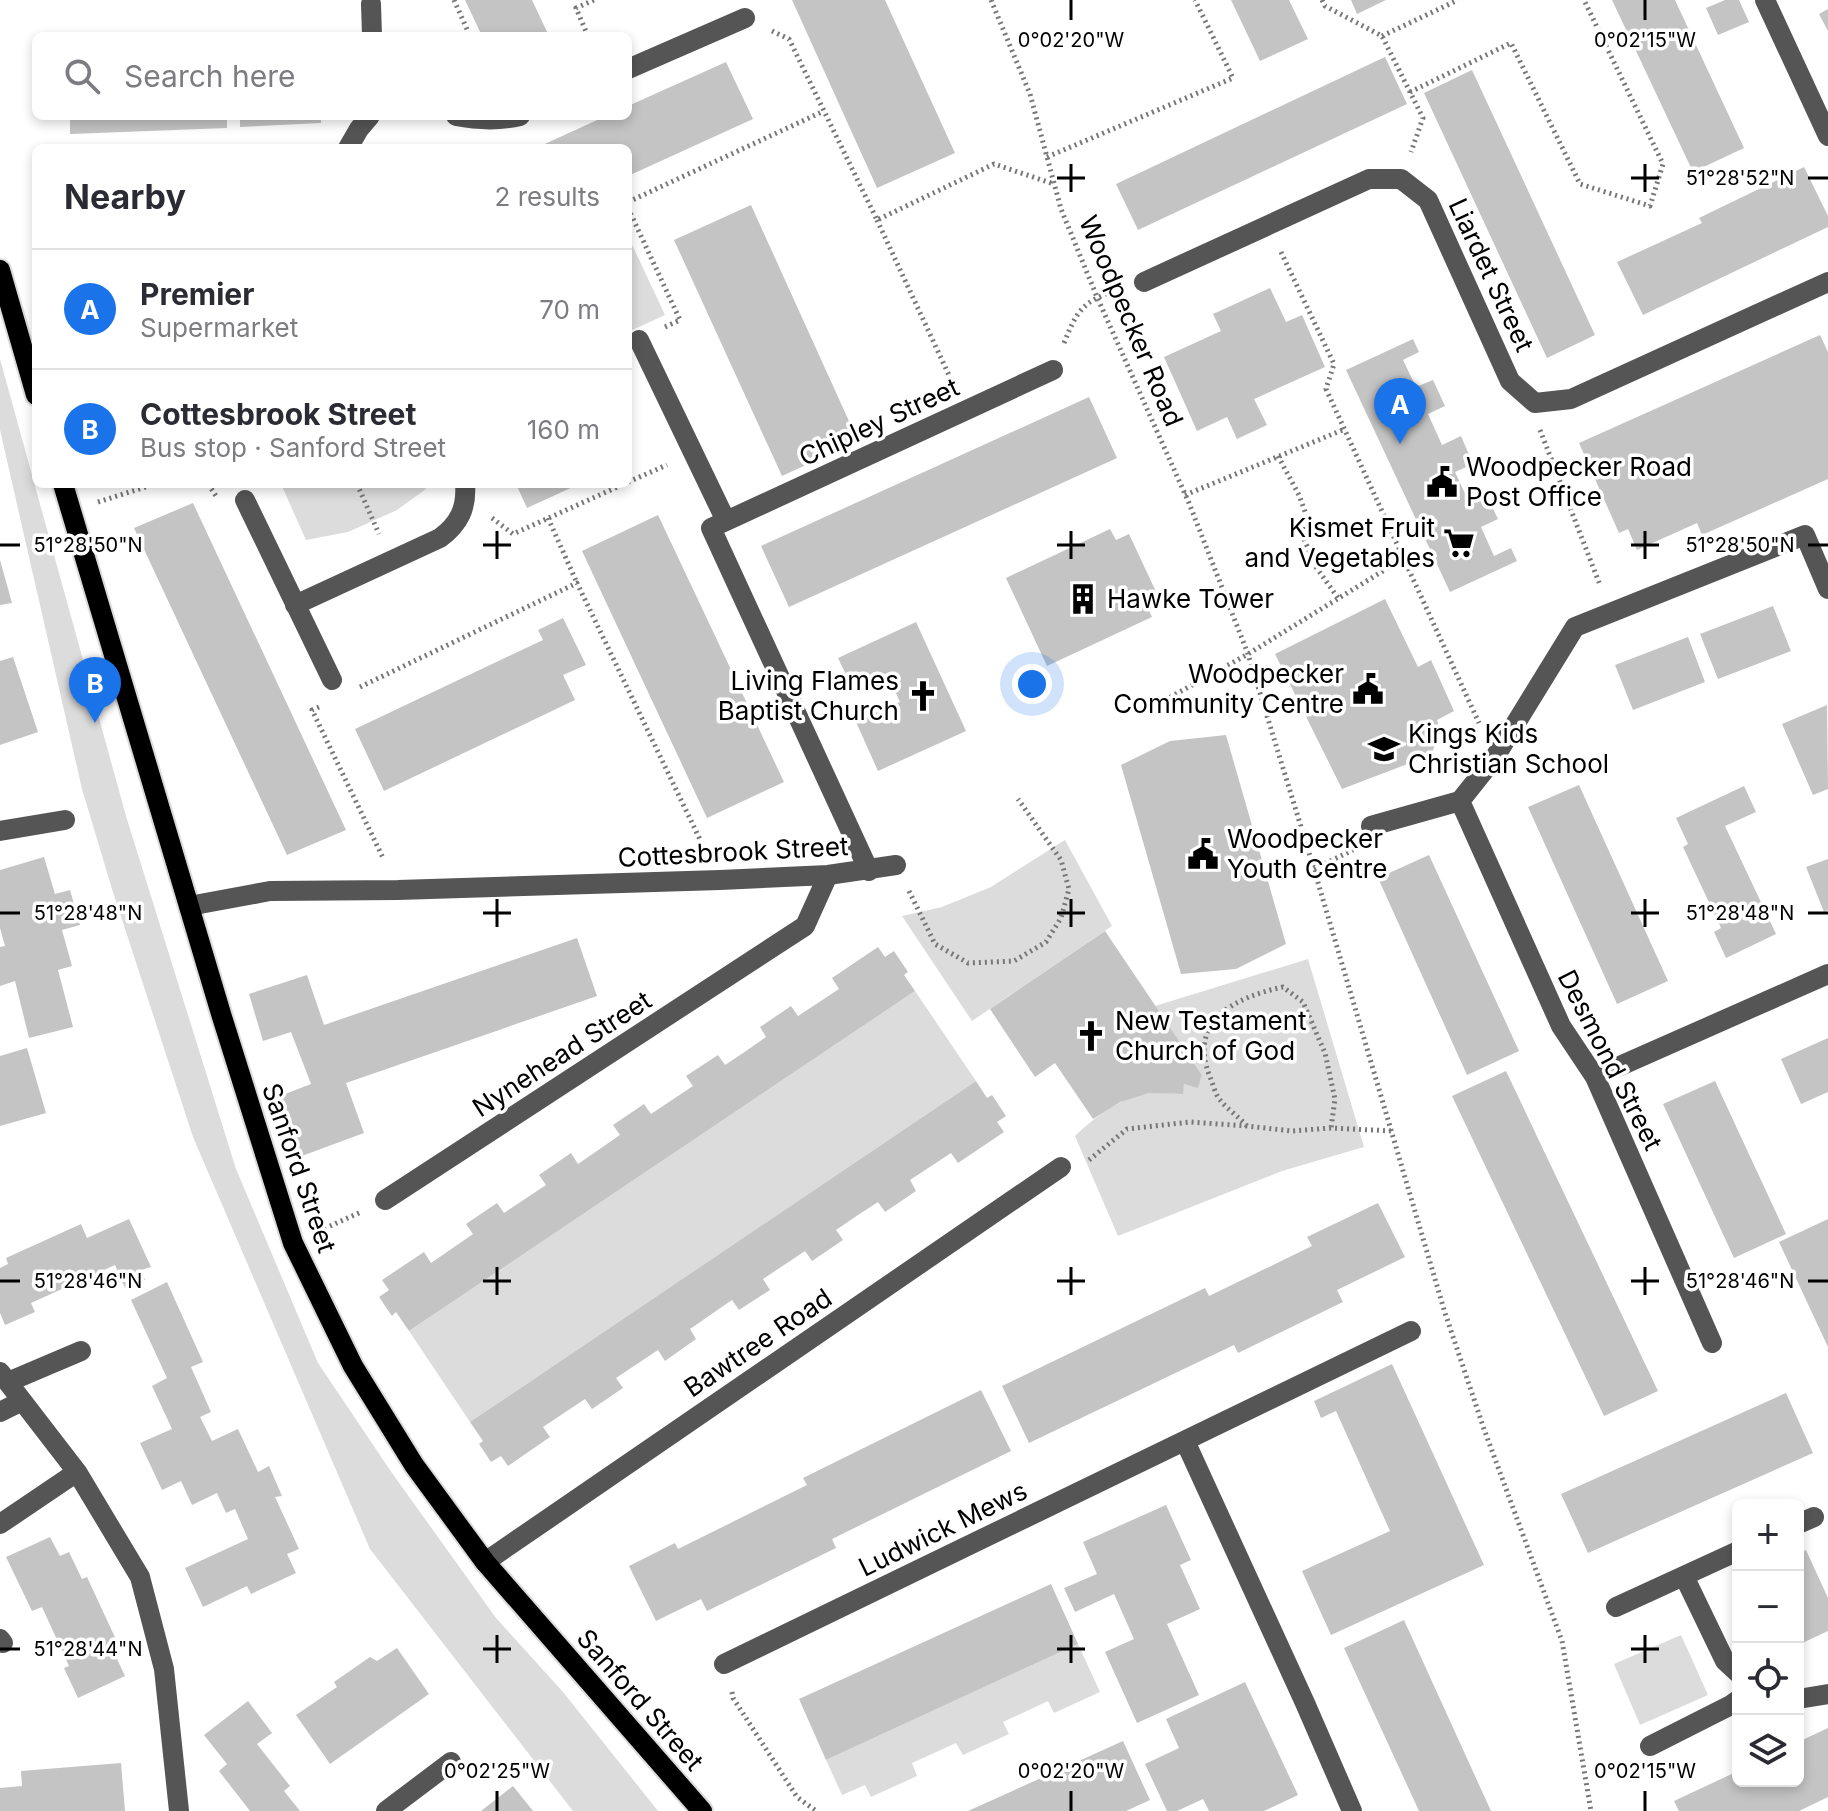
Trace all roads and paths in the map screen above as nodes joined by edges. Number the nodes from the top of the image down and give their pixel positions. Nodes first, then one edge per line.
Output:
1 (454, 0) edge
2 (594, 0) edge
3 (991, 0) edge
4 (1195, 0) edge
5 (1322, 0) edge
6 (1458, 0) edge
7 (1584, 0) edge
8 (1765, 0) edge
9 (371, 4) dead end
10 (745, 18) joint
11 (372, 32) edge
12 (468, 32) edge
13 (586, 32) edge
14 (1382, 36) junction
15 (632, 67) edge
16 (1410, 92) junction
17 (824, 111) junction
18 (367, 120) edge
19 (1828, 136) edge
20 (350, 144) edge
21 (1047, 157) junction
22 (1401, 179) junction
23 (1054, 184) junction
24 (632, 203) edge
25 (632, 214) edge
26 (877, 220) junction
27 (1269, 225) junction
28 (0, 270) edge
29 (1144, 282) dead end
30 (1828, 282) edge
31 (1097, 297) junction
32 (639, 340) joint
33 (28, 341) edge
34 (32, 368) edge
35 (1053, 370) joint
36 (1535, 403) junction
37 (965, 410) junction
38 (1345, 429) junction
39 (694, 453) junction
40 (1278, 456) junction
41 (632, 480) edge
42 (64, 488) edge
43 (143, 488) edge
44 (359, 488) edge
45 (615, 488) edge
46 (466, 491) edge
47 (1185, 495) junction
48 (245, 500) dead end
49 (71, 511) junction
50 (548, 518) junction
51 (726, 521) junction
52 (1404, 558) junction
53 (391, 561) junction
54 (577, 583) junction
55 (1828, 589) edge
56 (1338, 598) junction
57 (295, 605) junction
58 (1611, 612) junction
59 (1248, 654) junction
60 (332, 680) dead end
61 (354, 690) dead end
62 (326, 703) dead end
63 (1149, 709) dead end
64 (1495, 757) junction
65 (1018, 799) dead end
66 (1460, 801) junction
67 (65, 820) dead end
68 (1371, 826) joint
69 (0, 831) edge
70 (896, 865) joint
71 (1314, 869) junction
72 (869, 871) junction
73 (828, 875) junction
74 (720, 880) junction
75 (398, 890) junction
76 (189, 906) junction
77 (1828, 974) edge
78 (1595, 1077) junction
79 (1247, 1126) junction
80 (1331, 1128) junction
81 (1392, 1131) junction
82 (1061, 1167) joint
83 (385, 1200) joint
84 (293, 1243) junction
85 (1411, 1331) dead end
86 (1712, 1343) dead end
87 (81, 1351) dead end
88 (4, 1377) edge
89 (22, 1401) junction
90 (0, 1412) edge
91 (1185, 1441) junction
92 (77, 1472) junction
93 (0, 1524) edge
94 (1732, 1554) edge
95 (485, 1562) junction
96 (1684, 1576) junction
97 (1616, 1607) dead end
98 (724, 1664) joint
99 (1732, 1667) edge
100 (1828, 1694) edge
101 (1804, 1698) edge
102 (1732, 1704) edge
103 (1650, 1746) dead end
104 (451, 1762) dead end
105 (1349, 1810) edge
106 (179, 1811) edge
107 (386, 1811) edge
108 (702, 1811) edge
109 (816, 1811) edge
110 (1591, 1811) edge

1 - 12 path
2 - 13 path
3 - 21 path, Woodpecker Road
4 - 21 path
5 - 14 path
6 - 14 path
7 - 16 path
8 - 19 street
9 - 11 street
10 - 15 street
10 - 17 path
14 - 16 path
16 - 22 path
17 - 24 path
17 - 26 path
18 - 20 street
21 - 23 path, Woodpecker Road
22 - 27 street
22 - 36 street, Liardet Street
23 - 26 path
23 - 31 path, Woodpecker Road
25 - 32 path
26 - 37 path
27 - 29 street
27 - 38 path
28 - 33 main road
30 - 36 street
31 - 35 path
31 - 47 path, Woodpecker Road
32 - 39 street
33 - 34 main road
35 - 37 street, Chipley Street
36 - 58 path
37 - 51 street, Chipley Street
38 - 40 path
38 - 52 path
39 - 41 path
39 - 51 street
40 - 47 path
40 - 56 path
42 - 49 main road, Sanford Street
43 - 49 path
44 - 53 path
45 - 50 path
46 - 50 path
46 - 53 street
47 - 59 path, Woodpecker Road
48 - 57 street
49 - 76 main road, Sanford Street
50 - 54 path
51 - 72 street
52 - 56 path
52 - 64 path
53 - 57 street
54 - 61 path
54 - 74 path
55 - 58 street
56 - 59 path
57 - 60 street
58 - 64 street
59 - 63 path
59 - 71 path, Woodpecker Road
62 - 75 path
64 - 66 street
65 - 70 path
66 - 68 street
66 - 78 street, Desmond Street
67 - 69 street
68 - 71 path
70 - 72 street, Cottesbrook Street
71 - 81 path, Woodpecker Road
72 - 73 street, Cottesbrook Street
73 - 74 street, Cottesbrook Street
73 - 83 street, Nynehead Street
74 - 75 street, Cottesbrook Street
75 - 76 street, Cottesbrook Street
76 - 84 main road, Sanford Street
77 - 78 street
78 - 86 street, Desmond Street
79 - 80 path
79 - 80 path
79 - 82 path
80 - 81 path
81 - 110 path, Woodpecker Road
82 - 95 street, Bawtree Road
83 - 84 path
84 - 95 main road, Sanford Street
85 - 91 street, Ludwick Mews
87 - 88 street
88 - 89 street
89 - 90 street
89 - 92 street
91 - 98 street, Ludwick Mews
91 - 105 street
92 - 93 street
92 - 106 street
94 - 96 street
95 - 108 main road, Sanford Street
96 - 97 street
96 - 99 street
98 - 109 path
100 - 101 street
102 - 103 street
104 - 107 street

